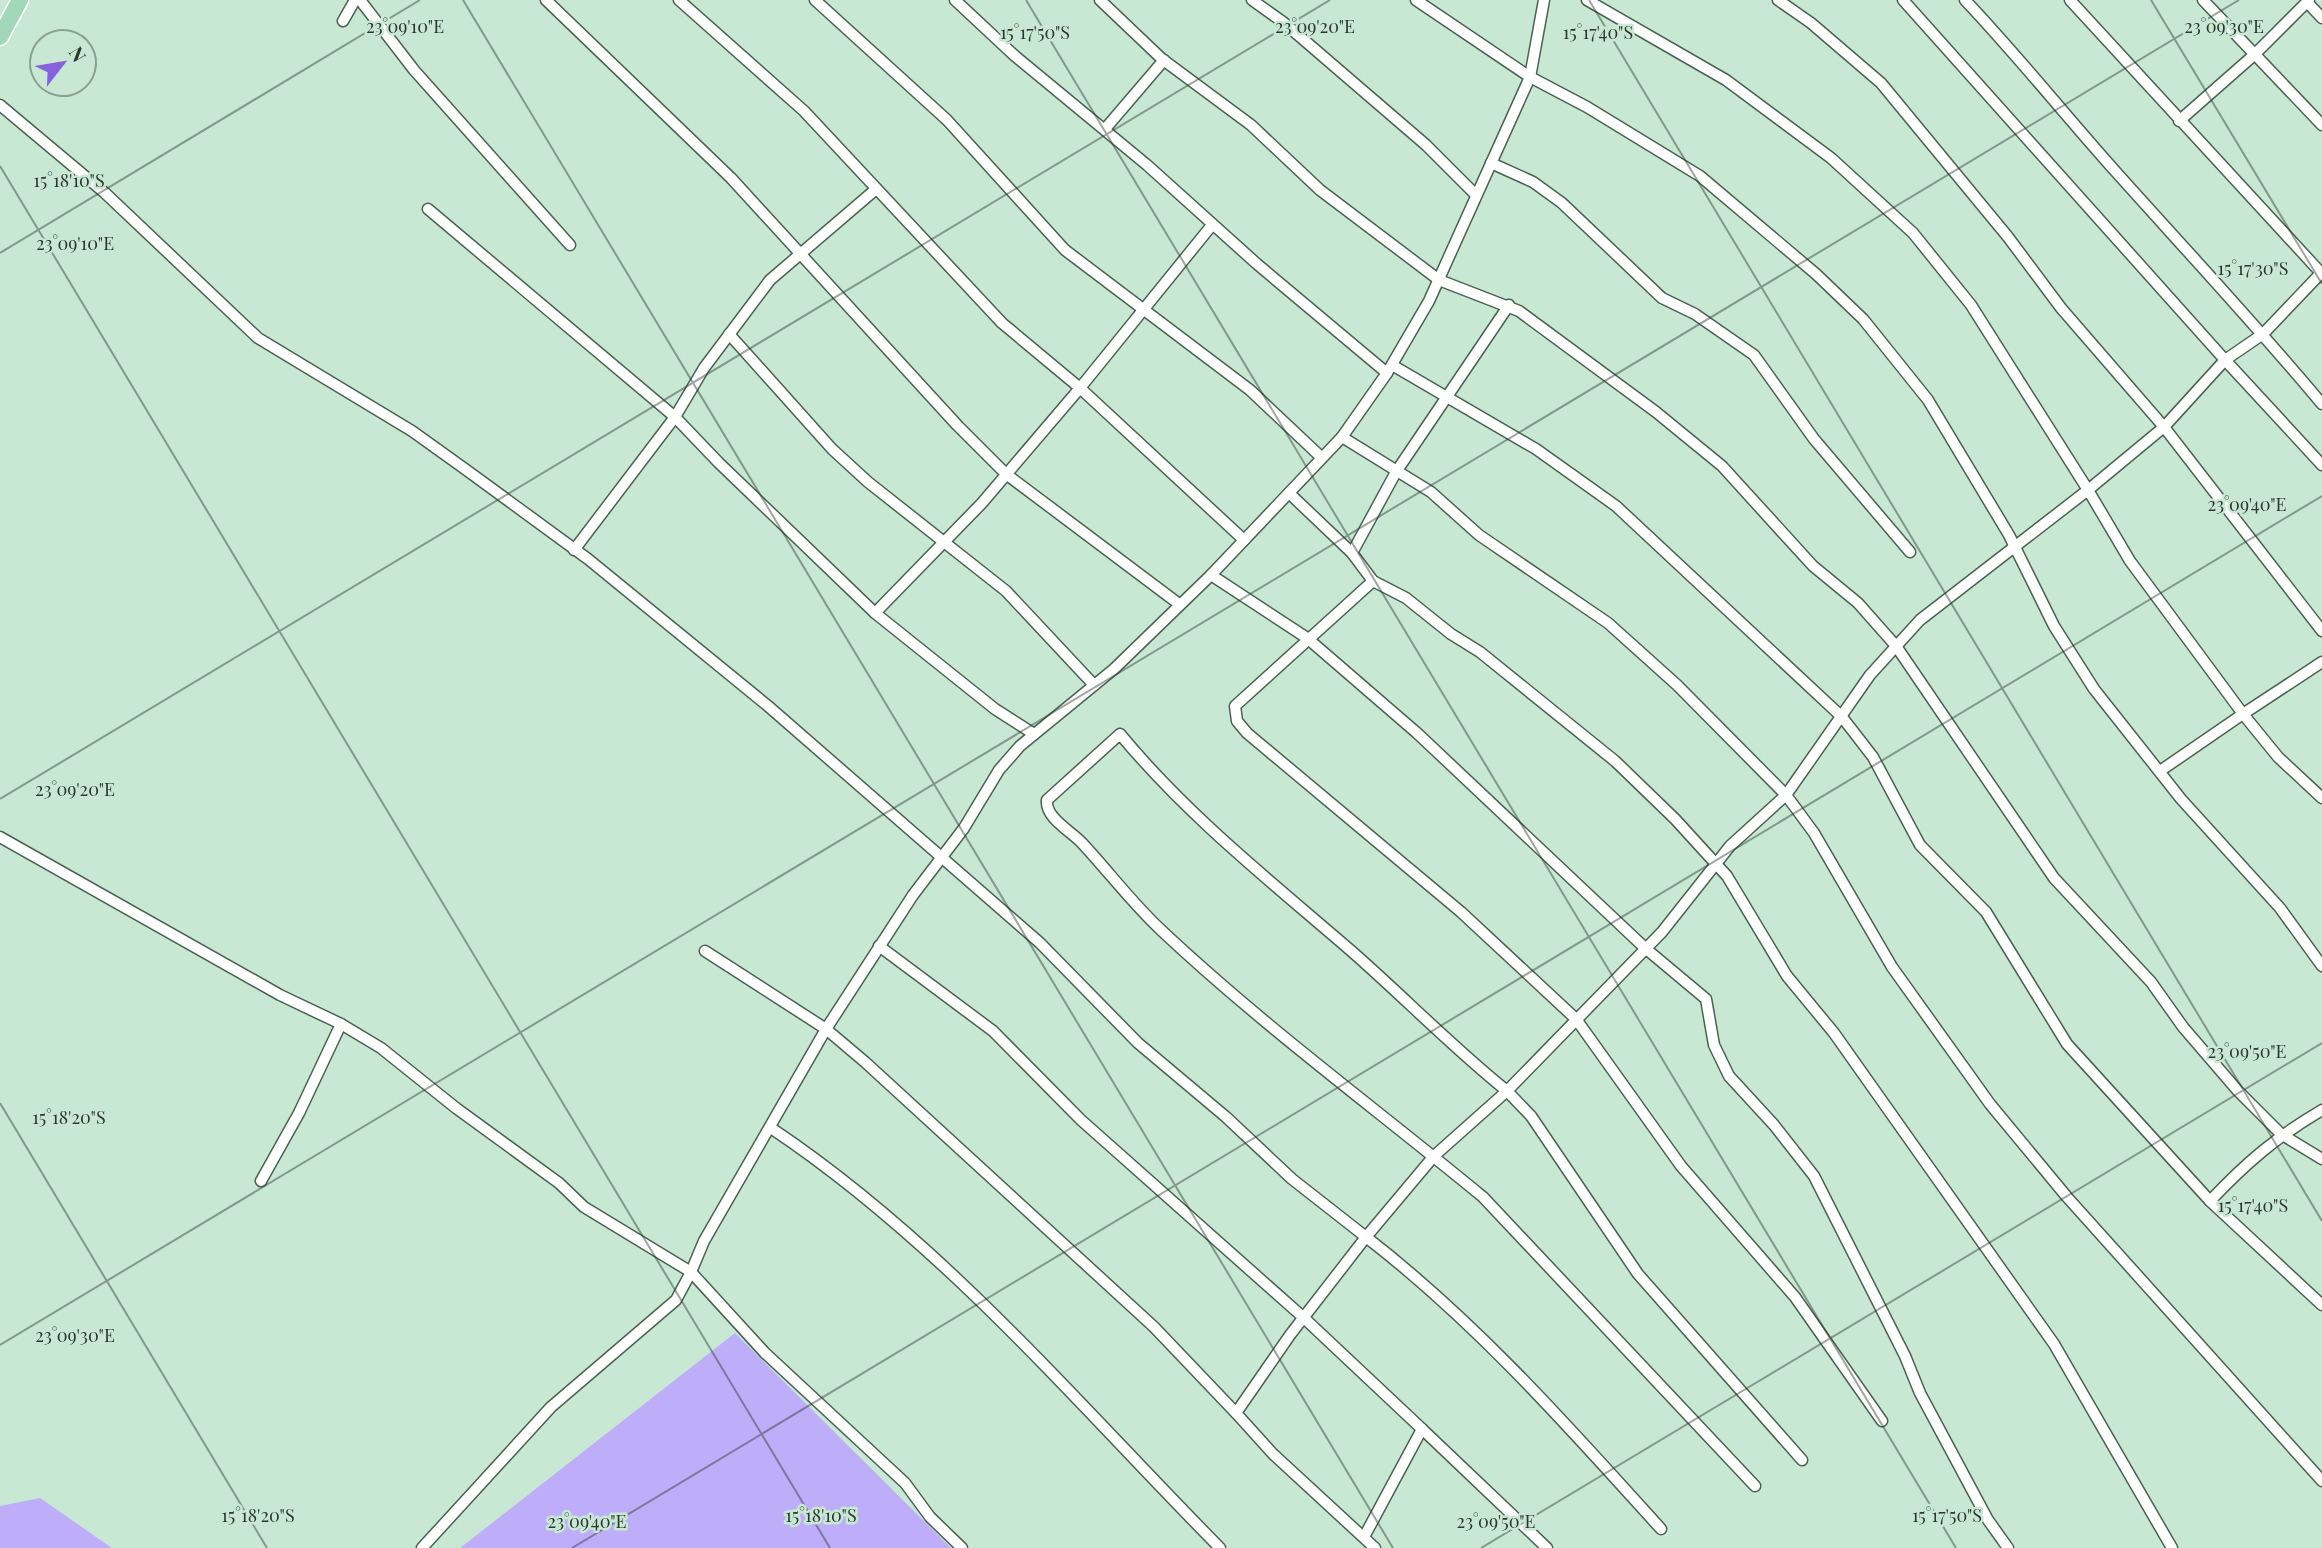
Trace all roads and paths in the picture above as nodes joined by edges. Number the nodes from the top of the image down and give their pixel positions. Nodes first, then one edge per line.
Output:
1 (357, 0) edge
2 (546, 0) edge
3 (679, 0) edge
4 (815, 0) edge
5 (955, 0) edge
6 (1100, 0) edge
7 (1252, 0) edge
8 (1416, 0) edge
9 (1544, 0) edge
10 (1587, 0) edge
11 (1779, 0) edge
12 (1903, 0) edge
13 (1965, 0) edge
14 (2070, 0) edge
15 (2203, 0) edge
16 (2308, 1) edge
17 (11, 10) edge
18 (2322, 18) edge
19 (343, 21) dead end
20 (0, 37) edge
21 (2254, 55) junction
22 (1164, 60) junction
23 (1530, 77) junction
24 (0, 105) edge
25 (2179, 121) junction
26 (2322, 125) edge
27 (1105, 130) junction
28 (1491, 163) junction
29 (875, 190) junction
30 (1475, 195) junction
31 (428, 209) dead end
32 (1212, 225) junction
33 (570, 245) dead end
34 (800, 254) junction
35 (2322, 273) edge
36 (1439, 280) junction
37 (1508, 305) junction
38 (1144, 308) junction
39 (729, 334) junction
40 (2263, 334) junction
41 (2225, 360) junction
42 (1390, 369) junction
43 (1080, 388) junction
44 (1447, 400) junction
45 (2322, 404) edge
46 (675, 417) junction
47 (2164, 428) junction
48 (1342, 437) junction
49 (1321, 457) junction
50 (2322, 465) edge
51 (1396, 472) junction
52 (1006, 474) junction
53 (2088, 490) junction
54 (1289, 493) junction
55 (1244, 540) junction
56 (944, 544) junction
57 (2014, 545) junction
58 (574, 550) junction
59 (1910, 552) dead end
60 (1352, 553) junction
61 (1211, 575) junction
62 (1373, 581) junction
63 (1180, 604) junction
64 (875, 614) junction
65 (2322, 631) edge
66 (1307, 638) junction
67 (1896, 646) junction
68 (2322, 662) edge
69 (1094, 685) junction
70 (2243, 714) junction
71 (1842, 717) junction
72 (1034, 734) junction
73 (2160, 771) junction
74 (1786, 795) junction
75 (2322, 798) edge
76 (0, 836) edge
77 (942, 858) junction
78 (1714, 865) junction
79 (879, 946) junction
80 (1645, 948) junction
81 (705, 951) dead end
82 (2322, 967) edge
83 (1576, 1019) junction
84 (341, 1024) junction
85 (826, 1029) junction
86 (1507, 1091) junction
87 (2322, 1110) edge
88 (771, 1128) junction
89 (2281, 1134) junction
90 (1434, 1156) junction
91 (2322, 1159) edge
92 (261, 1181) dead end
93 (2210, 1201) junction
94 (1366, 1237) junction
95 (691, 1272) junction
96 (2322, 1305) edge
97 (1304, 1318) junction
98 (1236, 1413) junction
99 (1882, 1421) dead end
100 (1422, 1429) junction
101 (1802, 1460) dead end
102 (2322, 1481) edge
103 (1755, 1486) dead end
104 (1661, 1529) dead end
105 (1364, 1537) junction
106 (422, 1548) edge
107 (962, 1548) edge
108 (1220, 1548) edge
109 (1375, 1548) edge
110 (1547, 1548) edge
111 (2008, 1548) edge
112 (2172, 1548) edge

1 - 19 street
1 - 33 street
2 - 34 street
3 - 29 street
4 - 38 street
5 - 27 street
6 - 22 street
7 - 30 street
8 - 23 street
9 - 23 street
10 - 53 street
11 - 47 street
12 - 41 street
13 - 40 street
14 - 25 street
15 - 21 street
16 - 18 street
16 - 21 street
17 - 20 main road
21 - 25 street
21 - 26 street
22 - 27 street
22 - 36 street
23 - 28 street
23 - 57 street
24 - 58 street
25 - 35 street
27 - 32 street
28 - 30 street
28 - 59 street
29 - 34 street
29 - 43 street
30 - 36 street
31 - 46 street
32 - 38 street
32 - 42 street
34 - 39 street
34 - 52 street
35 - 40 street
36 - 37 street
36 - 42 street
37 - 44 street
37 - 67 street
38 - 43 street
38 - 49 street
39 - 46 street
39 - 56 street
40 - 41 street
40 - 45 street
41 - 47 street
41 - 50 street
42 - 44 street
42 - 48 street
43 - 52 street
43 - 55 street
44 - 51 street
44 - 71 street
46 - 58 street
46 - 64 street
47 - 53 street
47 - 65 street
48 - 49 street
48 - 51 street
49 - 54 street
51 - 60 street
51 - 74 street
52 - 56 street
52 - 63 street
53 - 57 street
53 - 70 street
54 - 55 street
54 - 60 street
55 - 61 street
56 - 64 street
56 - 69 street
57 - 67 street
57 - 73 street
58 - 77 street
60 - 62 street
61 - 63 street
61 - 66 street
62 - 66 street
62 - 78 street
63 - 69 street
64 - 72 street
66 - 80 street
66 - 83 street
67 - 71 street
67 - 89 street
68 - 70 street
69 - 72 street
70 - 73 street
70 - 75 street
71 - 74 street
71 - 93 street
72 - 77 street
73 - 82 street
74 - 78 street
74 - 102 street
76 - 84 street
77 - 79 street
77 - 94 street
78 - 80 street
78 - 112 street
79 - 85 street
79 - 97 street
80 - 83 street
80 - 111 street
81 - 85 street
83 - 86 street
83 - 99 street
84 - 92 street
84 - 95 street
85 - 88 street
85 - 98 street
86 - 90 street
86 - 90 street
86 - 101 street
87 - 89 street
88 - 95 street
88 - 108 street
89 - 91 street
89 - 93 street
90 - 94 street
90 - 103 street
93 - 96 street
94 - 97 street
94 - 104 street
95 - 106 street
95 - 107 street
97 - 98 street
97 - 100 street
98 - 105 street
100 - 105 street
100 - 110 street
105 - 109 street

